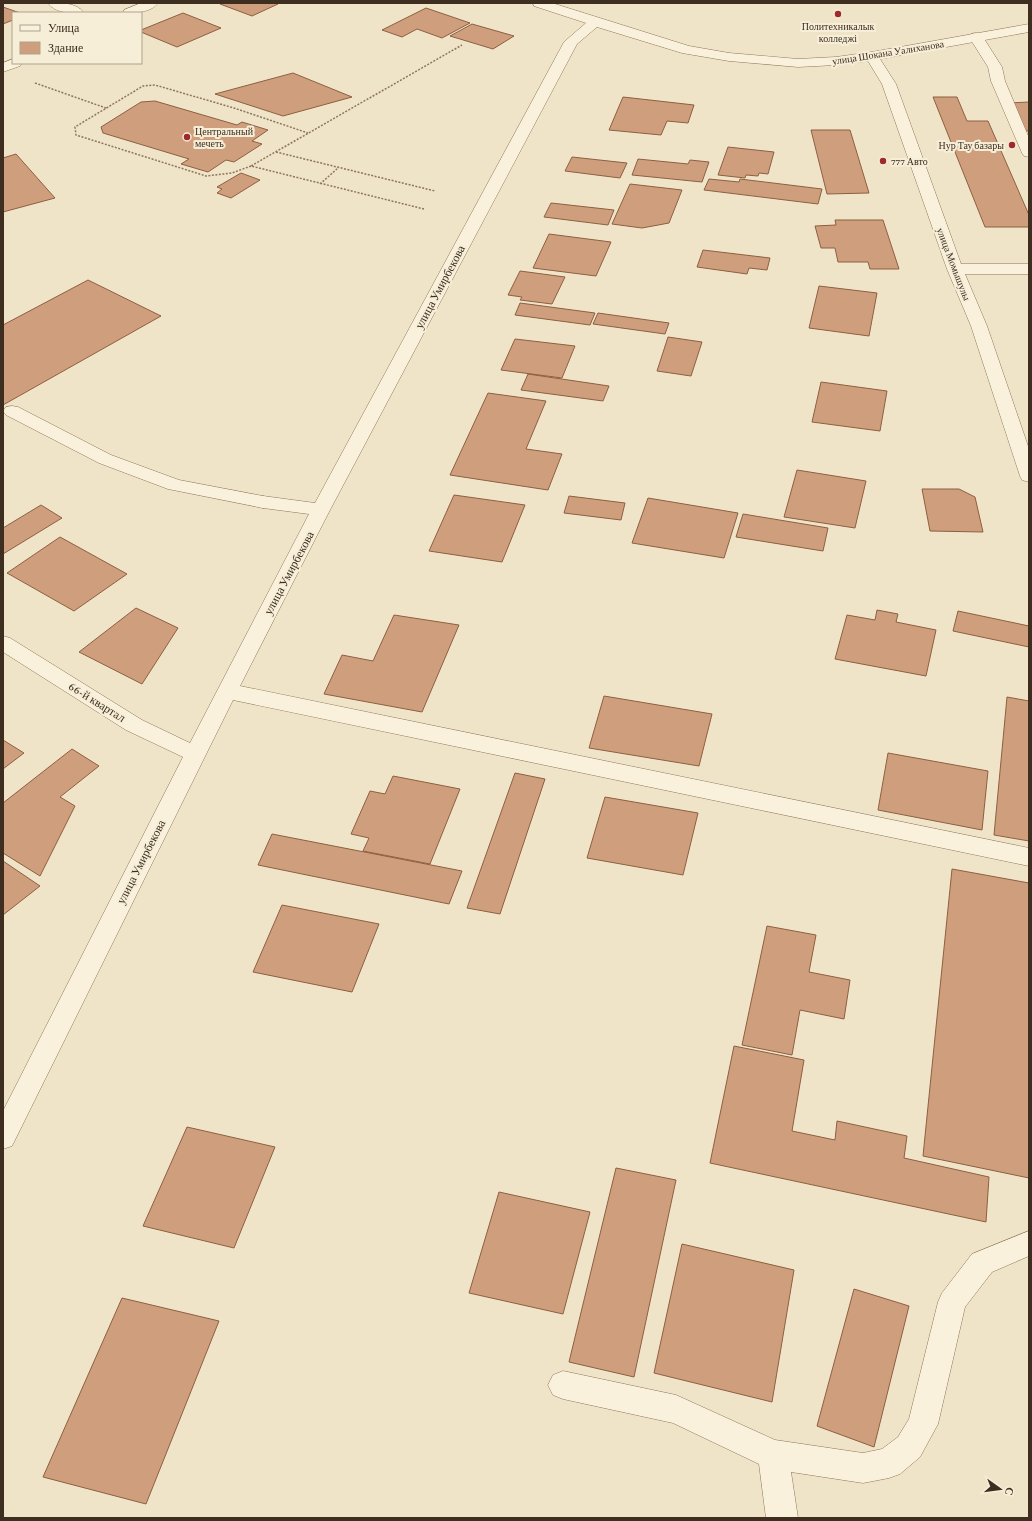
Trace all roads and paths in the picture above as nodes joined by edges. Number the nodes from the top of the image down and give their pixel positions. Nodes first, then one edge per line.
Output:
1 (54, 3) edge
2 (152, 3) edge
3 (539, 3) edge
4 (76, 12) edge
5 (131, 12) edge
6 (594, 22) junction
7 (1029, 28) edge
8 (976, 37) junction
9 (462, 45) dead end
10 (872, 56) junction
11 (13, 64) edge
12 (3, 68) edge
13 (35, 83) dead end
14 (106, 108) junction
15 (308, 133) junction
16 (276, 152) junction
17 (1029, 153) edge
18 (251, 166) junction
19 (338, 168) junction
20 (320, 184) junction
21 (435, 191) dead end
22 (424, 209) dead end
23 (955, 269) junction
24 (1029, 269) edge
25 (12, 411) dead end
26 (1029, 476) edge
27 (322, 510) junction
28 (3, 643) edge
29 (227, 691) junction
30 (195, 754) junction
31 (1029, 857) edge
32 (3, 1138) edge
33 (1029, 1243) edge
34 (563, 1385) dead end
35 (773, 1455) junction
36 (782, 1518) edge

1 - 4 street
2 - 5 street
3 - 6 street, улица Шокана Уалиханова
6 - 10 street, улица Шокана Уалиханова
6 - 27 street, улица Умирбекова
7 - 8 street, улица Шокана Уалиханова
8 - 10 street, улица Шокана Уалиханова
8 - 17 street
9 - 15 path
10 - 23 street, улица Момышулы
11 - 12 street
13 - 14 path
14 - 15 path
14 - 18 path
15 - 16 path
16 - 18 path
16 - 19 path
18 - 20 path
19 - 20 path
19 - 21 path
20 - 22 path
23 - 24 street
23 - 26 street, улица Момышулы
25 - 27 street
27 - 29 street, улица Умирбекова
28 - 30 street, 66-й квартал
29 - 30 street, улица Умирбекова
29 - 31 street
30 - 32 street, улица Умирбекова
33 - 35 street
34 - 35 street
35 - 36 street

